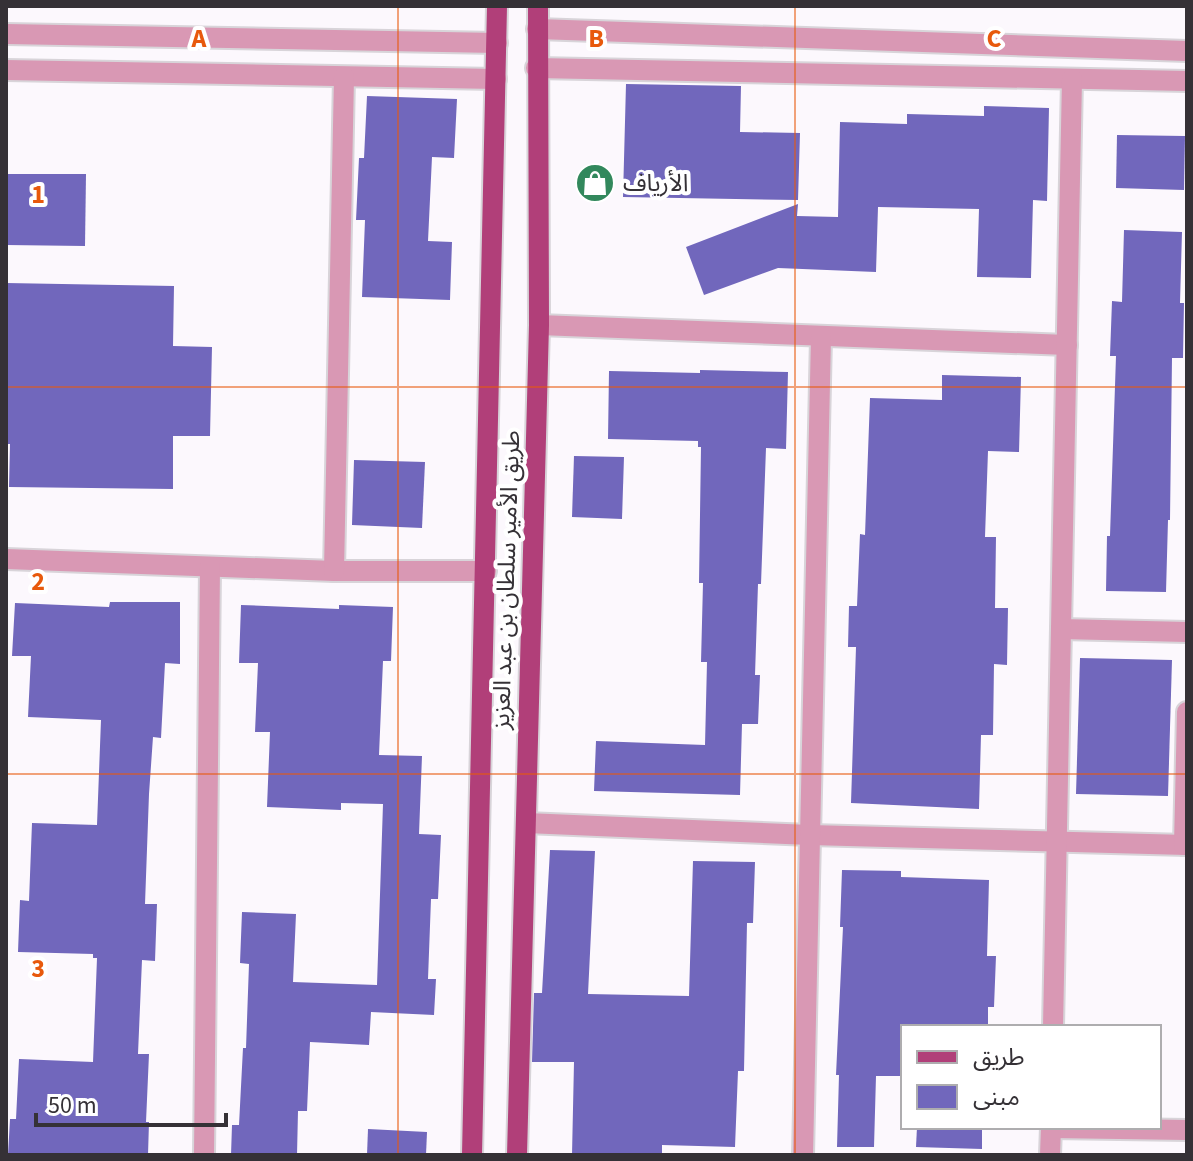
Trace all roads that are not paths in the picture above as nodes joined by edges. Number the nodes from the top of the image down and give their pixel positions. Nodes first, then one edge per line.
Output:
1 (497, 6) edge
2 (538, 6) edge
3 (537, 29) junction
4 (6, 34) edge
5 (497, 43) junction
6 (1187, 51) edge
7 (536, 68) junction
8 (6, 70) edge
9 (344, 77) junction
10 (496, 79) junction
11 (1072, 79) junction
12 (1187, 81) edge
13 (539, 325) junction
14 (821, 337) junction
15 (1067, 345) junction
16 (6, 559) edge
17 (210, 567) junction
18 (334, 571) junction
19 (486, 571) junction
20 (1061, 629) junction
21 (1187, 632) edge
22 (1187, 712) edge
23 (526, 823) junction
24 (810, 835) junction
25 (1056, 841) junction
26 (1185, 845) edge
27 (1053, 1025) edge
28 (1051, 1129) edge
29 (1119, 1129) edge
30 (1187, 1130) edge
31 (204, 1155) edge
32 (472, 1155) edge
33 (517, 1155) edge
34 (803, 1155) edge
35 (1050, 1155) edge

1 - 5 main road, طريق الأمير سلطان بن عبد العزيز
2 - 3 main road, طريق الأمير سلطان بن عبد العزيز
3 - 6 street
3 - 7 main road, طريق الأمير سلطان بن عبد العزيز
4 - 5 street
5 - 10 main road, طريق الأمير سلطان بن عبد العزيز
7 - 11 street
7 - 13 main road, طريق الأمير سلطان بن عبد العزيز
8 - 9 street
9 - 10 street
9 - 18 street
10 - 19 main road, طريق الأمير سلطان بن عبد العزيز
11 - 12 street
11 - 15 street
13 - 14 street
13 - 23 main road, طريق الأمير سلطان بن عبد العزيز
14 - 15 street
14 - 24 street
15 - 20 street
16 - 17 street
17 - 18 street
17 - 31 street
18 - 19 street
19 - 32 main road, طريق الأمير سلطان بن عبد العزيز
20 - 21 street
20 - 25 street
22 - 26 street
23 - 24 street
23 - 33 main road, طريق الأمير سلطان بن عبد العزيز
24 - 25 street
24 - 34 street
25 - 26 street
25 - 27 street
28 - 35 street
29 - 30 street

